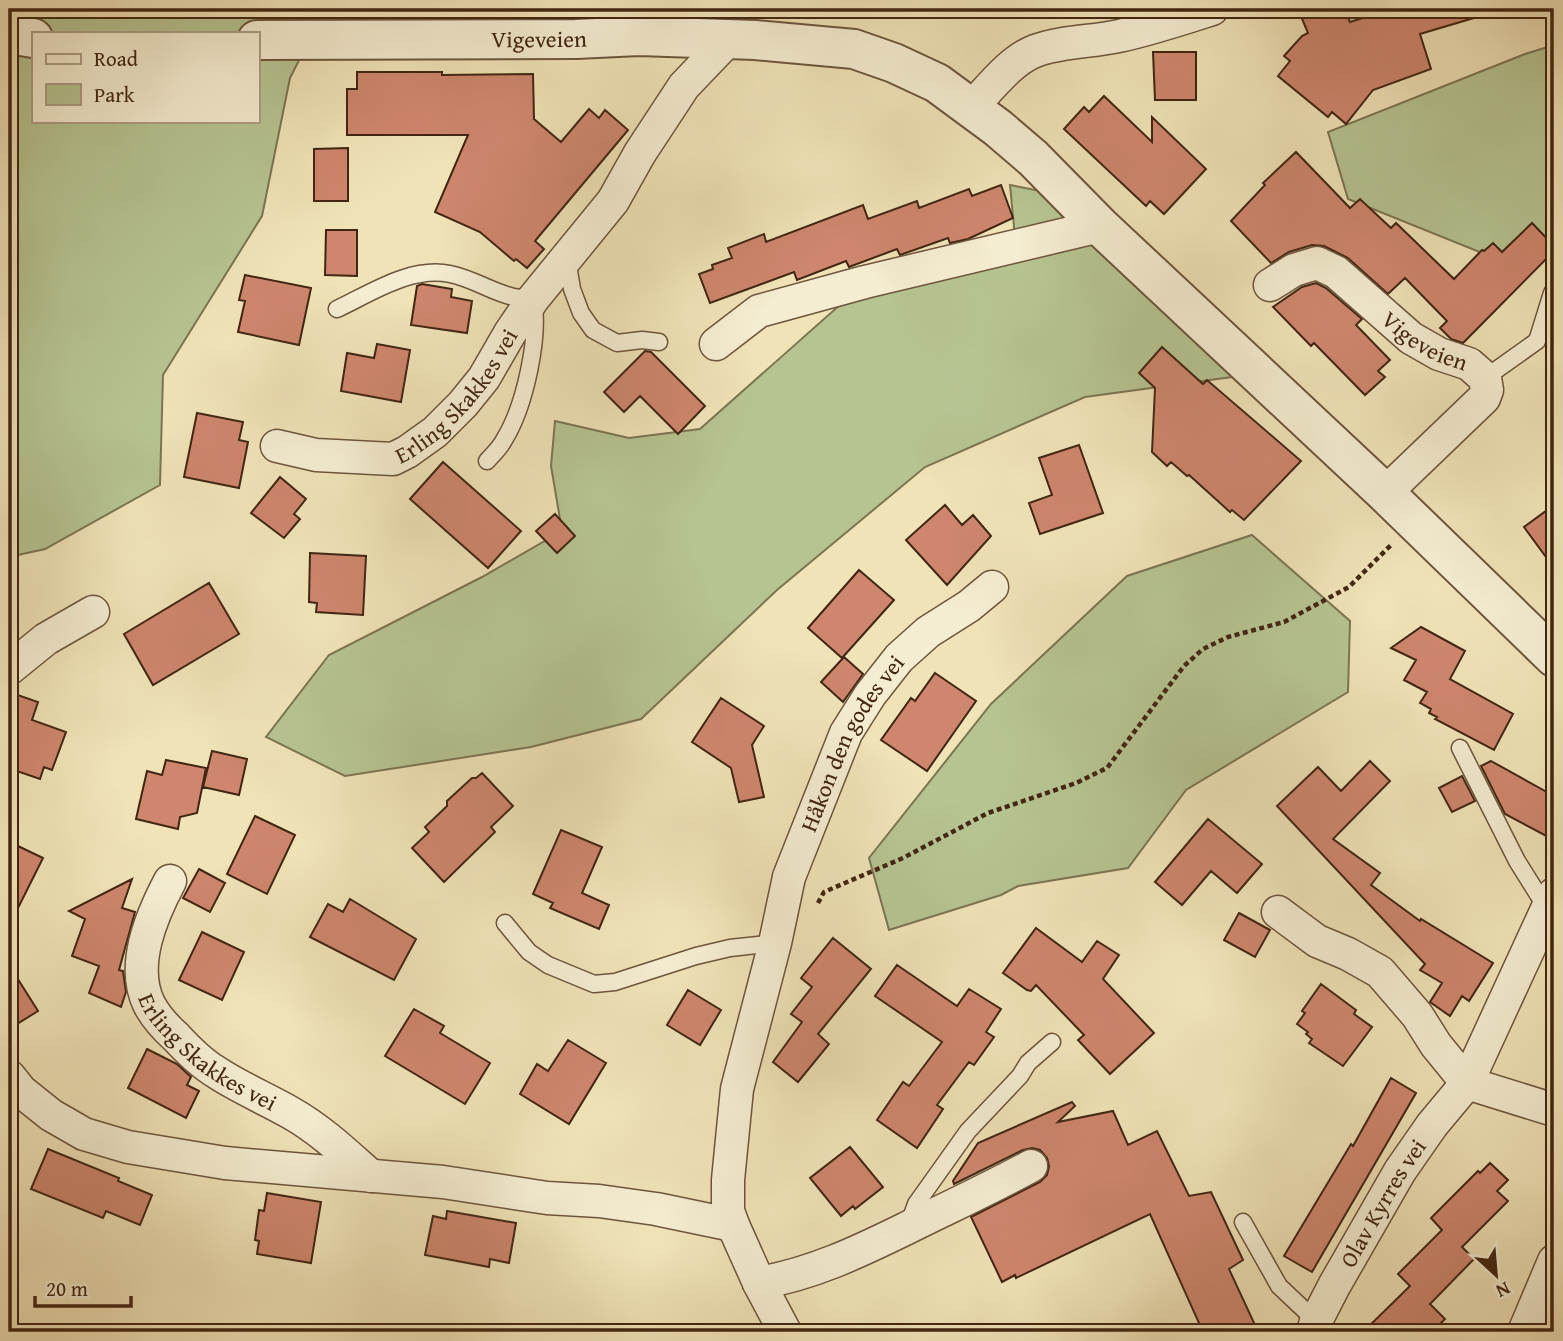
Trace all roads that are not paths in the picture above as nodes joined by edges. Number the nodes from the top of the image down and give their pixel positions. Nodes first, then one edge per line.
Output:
1 (1212, 9) edge
2 (9, 34) edge
3 (32, 38) edge
4 (729, 39) junction
5 (259, 40) edge
6 (971, 108) junction
7 (1100, 226) junction
8 (566, 256) junction
9 (1270, 285) dead end
10 (1552, 293) dead end
11 (533, 299) junction
12 (337, 309) dead end
13 (1537, 341) junction
14 (659, 342) dead end
15 (716, 344) dead end
16 (1554, 345) edge
17 (1485, 378) junction
18 (277, 446) dead end
19 (487, 461) dead end
20 (1385, 493) junction
21 (992, 587) dead end
22 (93, 612) dead end
23 (1554, 657) edge
24 (9, 669) edge
25 (1460, 748) dead end
26 (170, 881) dead end
27 (1550, 901) edge
28 (1278, 912) dead end
29 (505, 923) dead end
30 (775, 943) junction
31 (1052, 1042) dead end
32 (9, 1076) edge
33 (1467, 1083) junction
34 (1554, 1110) edge
35 (1031, 1166) dead end
36 (371, 1176) junction
37 (1243, 1222) dead end
38 (733, 1225) junction
39 (907, 1228) junction
40 (1554, 1261) edge
41 (759, 1283) junction
42 (1314, 1327) edge
43 (785, 1332) edge
44 (1524, 1332) edge

1 - 6 street
2 - 3 street
4 - 5 street, Vigeveien
4 - 6 street, Vigeveien
4 - 8 street, Erling Skakkes vei
6 - 7 street, Vigeveien
7 - 15 street
7 - 20 street, Vigeveien
8 - 11 street, Erling Skakkes vei
8 - 14 lane
9 - 17 street, Vigeveien
10 - 13 lane
11 - 12 lane, Erling Skakkes vei
11 - 18 street, Erling Skakkes vei
11 - 19 lane, Erling Skakkes vei
13 - 16 lane
13 - 17 lane
17 - 20 street, Vigeveien
20 - 23 street, Vigeveien
21 - 30 street, Håkon den godes vei
22 - 24 street
25 - 27 lane
26 - 36 street, Erling Skakkes vei
27 - 33 street, Olav Kyrres vei
28 - 33 street
29 - 30 lane
30 - 38 street, Håkon den godes vei
31 - 39 lane
32 - 36 street
33 - 34 street
33 - 42 street, Olav Kyrres vei
35 - 39 street
36 - 38 street
37 - 42 lane
38 - 41 street, Håkon den godes vei
39 - 41 street
40 - 44 street
41 - 43 street, Håkon den godes vei

